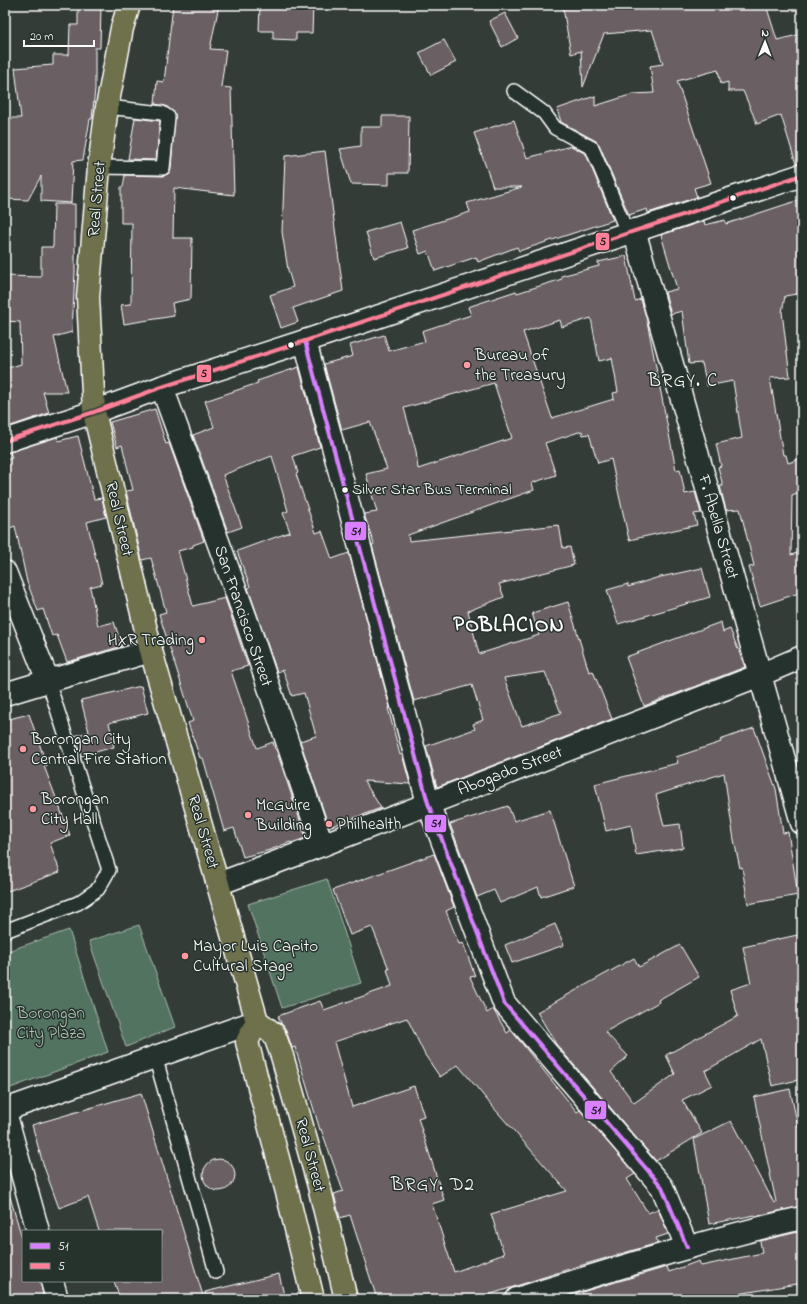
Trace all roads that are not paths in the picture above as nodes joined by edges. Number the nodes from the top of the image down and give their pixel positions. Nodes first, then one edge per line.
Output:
1 (129, 5) edge
2 (514, 91) dead end
3 (107, 107) junction
4 (100, 167) junction
5 (802, 175) edge
6 (631, 231) junction
7 (305, 341) junction
8 (162, 387) junction
9 (94, 412) junction
10 (5, 441) edge
11 (5, 572) edge
12 (151, 651) junction
13 (802, 657) edge
14 (760, 675) junction
15 (48, 681) junction
16 (5, 694) edge
17 (428, 803) junction
18 (802, 823) edge
19 (322, 845) junction
20 (218, 884) junction
21 (5, 930) edge
22 (257, 1021) junction
23 (155, 1056) junction
24 (5, 1111) edge
25 (319, 1186) junction
26 (288, 1196) junction
27 (802, 1218) edge
28 (38, 1230) edge
29 (687, 1247) junction
30 (216, 1272) dead end
31 (52, 1282) edge
32 (57, 1299) edge
33 (313, 1299) edge
34 (346, 1299) edge
35 (517, 1299) edge

1 - 3 main road, Real Street
2 - 6 lane
3 - 4 main road, Real Street
3 - 4 lane
4 - 9 main road, Real Street
5 - 6 street
6 - 7 street
6 - 14 street, F. Abella Street
7 - 8 street
7 - 17 street
8 - 9 street
8 - 19 street, San Francisco Street
9 - 10 street
9 - 12 main road, Real Street
11 - 15 street
12 - 15 street
12 - 20 main road, Real Street
13 - 14 street, Abogado Street
14 - 17 street, Abogado Street
14 - 18 street, F. Abella Street
15 - 16 street
15 - 21 lane
17 - 19 street, Abogado Street
17 - 29 street
19 - 20 street, Abogado Street
20 - 22 main road, Real Street
22 - 23 street
22 - 25 main road, Real Street
22 - 26 main road, Real Street
23 - 24 street
23 - 30 lane
24 - 28 street
25 - 26 main road
25 - 34 main road, Real Street
26 - 33 main road, Real Street
27 - 29 street
29 - 35 street
31 - 32 street

